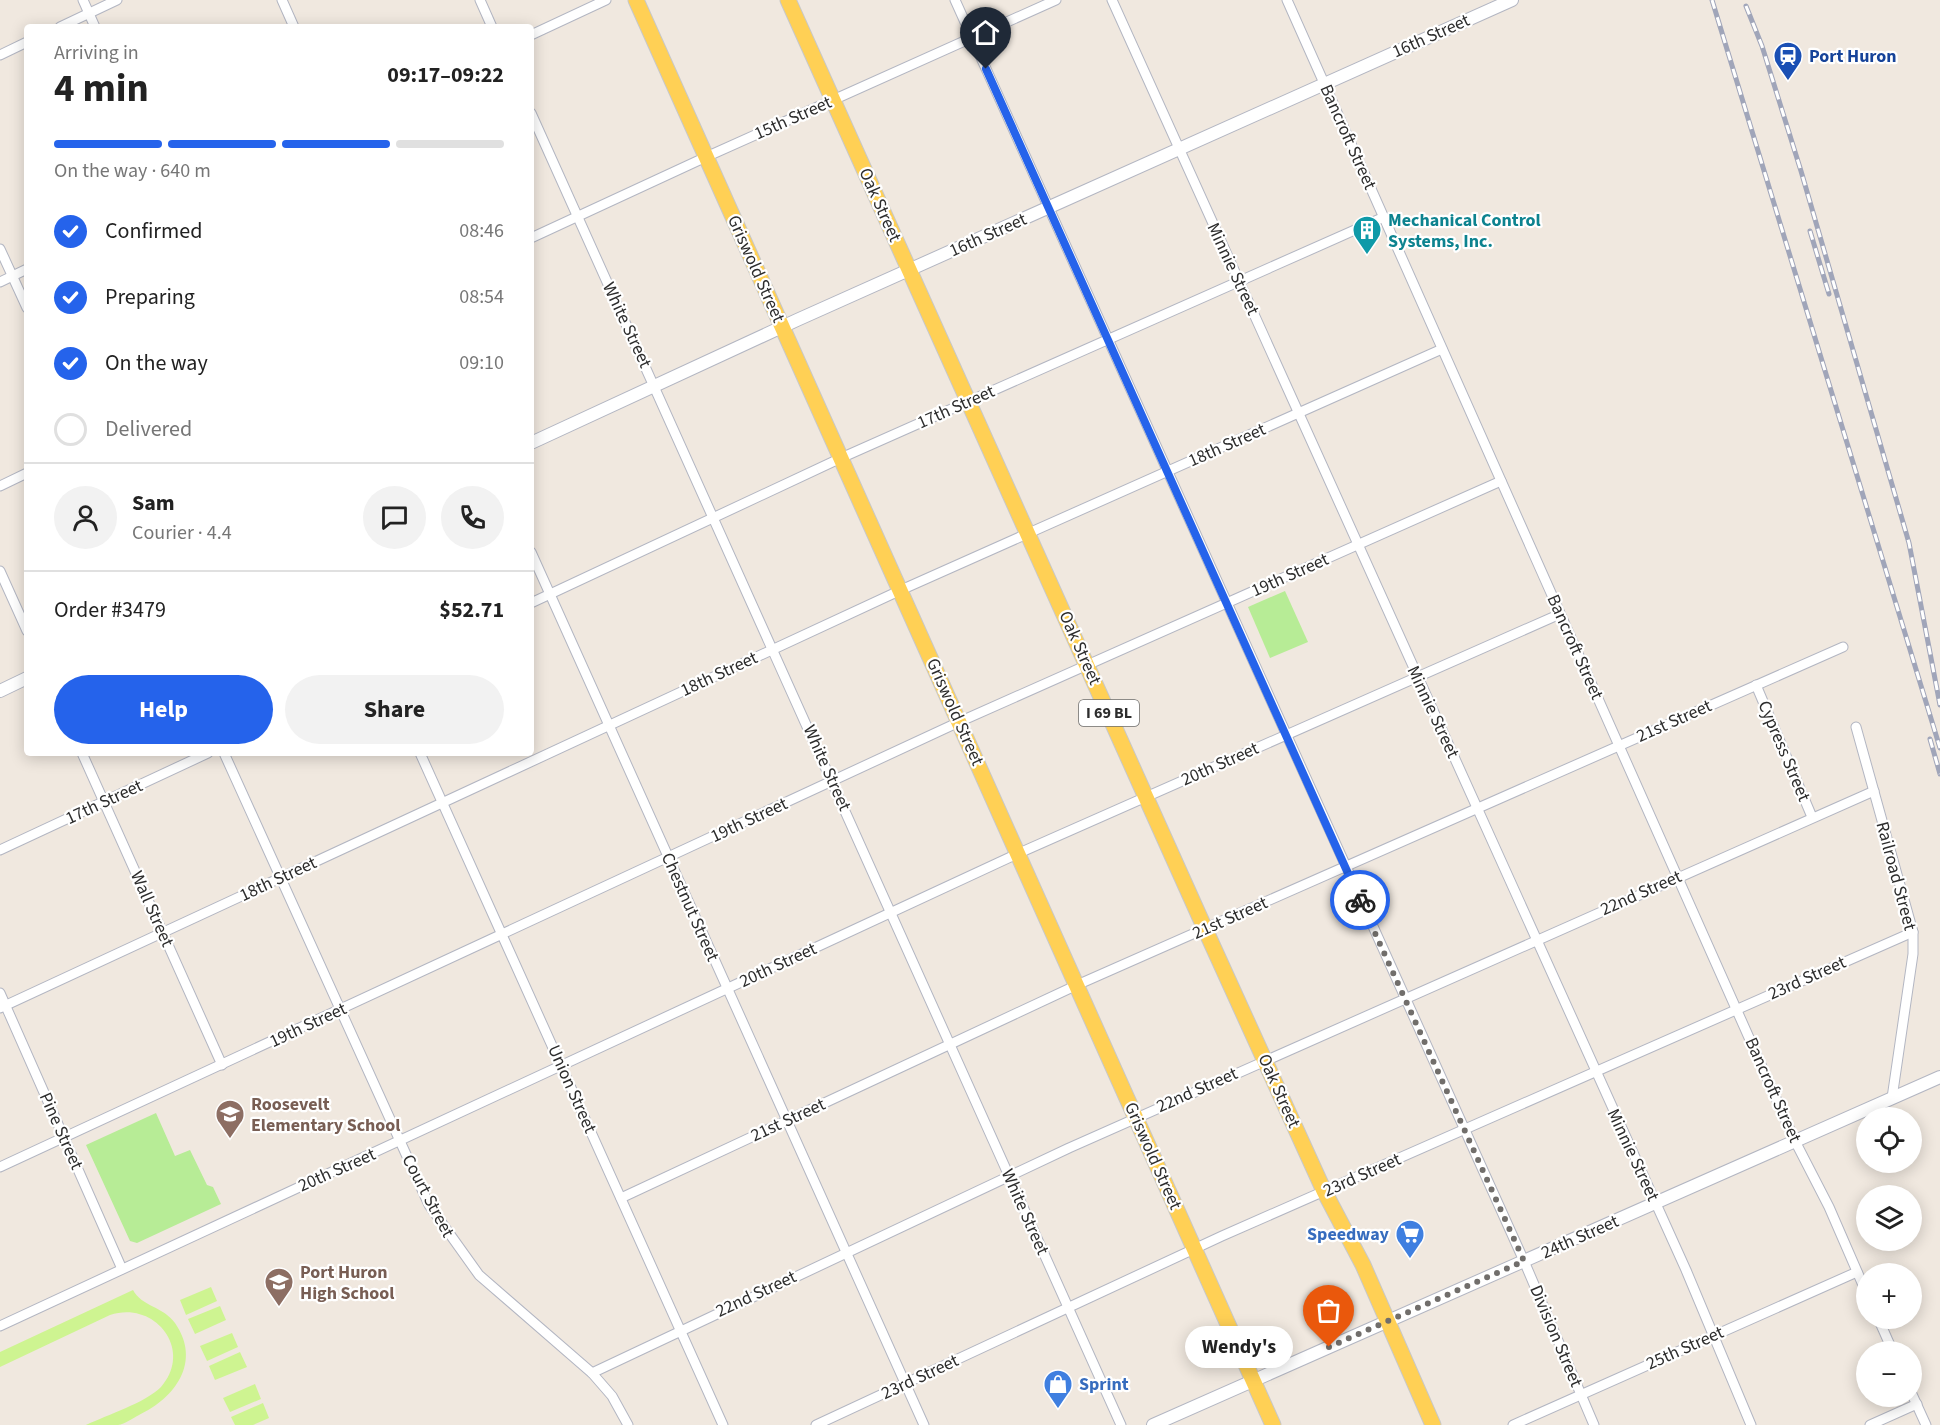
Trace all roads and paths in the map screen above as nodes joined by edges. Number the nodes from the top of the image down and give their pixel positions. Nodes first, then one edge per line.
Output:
1 (83, 0) edge
2 (117, 0) edge
3 (282, 0) edge
4 (480, 0) edge
5 (606, 0) edge
6 (636, 0) edge
7 (788, 0) edge
8 (955, 0) edge
9 (1056, 0) edge
10 (1112, 0) edge
11 (1287, 0) edge
12 (1512, 0) edge
13 (89, 13) junction
14 (66, 24) edge
15 (94, 24) edge
16 (293, 24) edge
17 (491, 24) edge
18 (534, 34) edge
19 (972, 38) junction
20 (24, 43) edge
21 (0, 55) edge
22 (1324, 84) junction
23 (832, 100) junction
24 (534, 120) edge
25 (1179, 149) junction
26 (706, 157) junction
27 (1048, 208) junction
28 (578, 217) junction
29 (1384, 217) junction
30 (534, 237) edge
31 (0, 249) edge
32 (24, 270) edge
33 (909, 270) junction
34 (13, 276) junction
35 (1238, 281) junction
36 (0, 282) edge
37 (24, 301) edge
38 (782, 327) junction
39 (1108, 339) junction
40 (1442, 350) junction
41 (654, 385) junction
42 (969, 401) junction
43 (1298, 413) junction
44 (534, 442) edge
45 (841, 458) junction
46 (1168, 472) junction
47 (24, 474) edge
48 (1501, 481) junction
49 (0, 486) edge
50 (714, 518) junction
51 (1027, 533) junction
52 (1357, 545) junction
53 (534, 559) edge
54 (0, 571) edge
55 (901, 590) junction
56 (550, 594) junction
57 (534, 602) edge
58 (1227, 603) junction
59 (1560, 614) junction
60 (24, 624) edge
61 (1843, 647) dead end
62 (773, 649) junction
63 (1088, 664) junction
64 (1417, 677) junction
65 (24, 679) edge
66 (1756, 685) junction
67 (0, 691) edge
68 (959, 722) junction
69 (609, 725) junction
70 (1856, 727) dead end
71 (1285, 735) junction
72 (1619, 745) junction
73 (83, 756) edge
74 (202, 756) edge
75 (226, 756) edge
76 (421, 756) edge
77 (833, 781) junction
78 (1874, 790) junction
79 (1146, 797) junction
80 (104, 802) junction
81 (442, 804) junction
82 (1477, 808) junction
83 (1812, 817) junction
84 (0, 850) edge
85 (1017, 854) junction
86 (668, 857) junction
87 (1345, 867) junction
88 (1678, 877) junction
89 (281, 878) junction
90 (891, 913) junction
91 (1205, 929) junction
92 (1913, 932) junction
93 (163, 933) junction
94 (502, 935) junction
95 (1536, 940) junction
96 (1077, 985) junction
97 (727, 989) junction
98 (0, 993) edge
99 (1404, 998) junction
100 (3, 1007) edge
101 (1737, 1009) junction
102 (340, 1010) junction
103 (950, 1044) junction
104 (1265, 1060) junction
105 (222, 1065) junction
106 (562, 1066) junction
107 (1595, 1072) junction
108 (1940, 1077) edge
109 (1892, 1098) junction
110 (1135, 1118) junction
111 (786, 1120) junction
112 (1464, 1130) junction
113 (64, 1138) junction
114 (400, 1140) junction
115 (1796, 1141) junction
116 (0, 1167) edge
117 (1009, 1176) junction
118 (1324, 1191) junction
119 (621, 1198) junction
120 (1656, 1203) junction
121 (1194, 1250) junction
122 (845, 1252) junction
123 (1524, 1261) junction
124 (122, 1269) junction
125 (1856, 1270) edge
126 (1856, 1272) edge
127 (1068, 1308) junction
128 (1387, 1321) junction
129 (0, 1326) edge
130 (680, 1329) junction
131 (1713, 1336) junction
132 (592, 1373) junction
133 (1253, 1380) junction
134 (905, 1384) junction
135 (1581, 1394) junction
136 (1910, 1407) edge
137 (1918, 1407) edge
138 (628, 1425) edge
139 (723, 1425) edge
140 (816, 1425) edge
141 (924, 1425) edge
142 (1121, 1425) edge
143 (1153, 1425) edge
144 (1273, 1425) edge
145 (1433, 1425) edge
146 (1513, 1425) edge
147 (1594, 1425) edge
148 (1751, 1425) edge
149 (1870, 1425) edge
150 (1926, 1425) edge

1 - 13 street
2 - 13 street
3 - 16 street
4 - 17 street
5 - 18 street
6 - 26 main road, Griswold Street
7 - 23 main road, Oak Street / I 69 BL
8 - 19 street, Division Street
9 - 19 street, 15th Street
10 - 25 street, Minnie Street
11 - 22 street, Bancroft Street
12 - 22 street, 16th Street
13 - 14 street
13 - 15 street
19 - 23 street, 15th Street
19 - 27 street, Division Street
20 - 21 street
22 - 25 street, 16th Street
22 - 29 street, Bancroft Street
23 - 26 street, 15th Street
23 - 33 main road, Oak Street / I 69 BL
24 - 28 street, White Street
25 - 27 street, 16th Street
25 - 35 street, Minnie Street
26 - 28 street, 15th Street
26 - 38 main road, Griswold Street
27 - 33 street, 16th Street
27 - 39 street, Division Street
28 - 30 street, 15th Street
28 - 41 street, White Street
29 - 35 street, 17th Street
29 - 40 street, Bancroft Street
31 - 34 street
32 - 34 street
33 - 38 street, 16th Street
33 - 42 main road, Oak Street / I 69 BL
34 - 36 street
34 - 37 street
35 - 39 street, 17th Street
35 - 43 street, Minnie Street
38 - 41 street, 16th Street
38 - 45 main road, Griswold Street
39 - 42 street, 17th Street
39 - 46 street, Division Street
40 - 43 street, 18th Street
40 - 48 street, Bancroft Street
41 - 44 street, 16th Street
41 - 50 street, White Street
42 - 45 street, 17th Street
42 - 51 main road, Oak Street / I 69 BL
43 - 46 street, 18th Street
43 - 52 street, Minnie Street
45 - 50 street, 17th Street
45 - 55 main road, Griswold Street
46 - 51 street, 18th Street
46 - 58 street, Division Street
47 - 49 street
48 - 52 street, 19th Street
48 - 59 street, Bancroft Street
50 - 56 street, 17th Street
50 - 62 street, White Street
51 - 55 street, 18th Street
51 - 63 main road, Oak Street / I 69 BL
52 - 58 street, 19th Street
52 - 64 street, Minnie Street
53 - 56 street, Chestnut Street
54 - 60 street
55 - 62 street, 18th Street
55 - 68 main road, Griswold Street
56 - 57 street, 17th Street
56 - 69 street, Chestnut Street
58 - 63 street, 19th Street
58 - 71 street, Division Street
59 - 64 street, 20th Street
59 - 72 street, Bancroft Street
61 - 66 street, 21st Street
62 - 69 street, 18th Street
62 - 77 street, White Street
63 - 68 street, 19th Street
63 - 79 main road, Oak Street / I 69 BL
64 - 71 street, 20th Street
64 - 82 street, Minnie Street
65 - 67 street
66 - 72 street, 21st Street
66 - 83 street, Cypress Street
68 - 77 street, 19th Street
68 - 85 main road, Griswold Street
69 - 81 street, 18th Street
69 - 86 street, Chestnut Street
70 - 78 street, Railroad Street
71 - 79 street, 20th Street
71 - 87 street, Division Street
72 - 82 street, 21st Street
72 - 88 street, Bancroft Street
73 - 80 street, Wall Street
74 - 80 street, 17th Street
75 - 89 street, Court Street
76 - 81 street, Union Street
77 - 86 street, 19th Street
77 - 90 street, White Street
78 - 83 street, 22nd Street
78 - 92 street, Railroad Street
79 - 85 street, 20th Street
79 - 91 main road, Oak Street / I 69 BL
80 - 84 street, 17th Street
80 - 93 street, Wall Street
81 - 89 street, 18th Street
81 - 94 street, Union Street
82 - 87 street, 21st Street
82 - 95 street, Minnie Street
83 - 88 street, 22nd Street
85 - 90 street, 20th Street
85 - 96 main road, Griswold Street
86 - 94 street, 19th Street
86 - 97 street, Chestnut Street
87 - 91 street, 21st Street
87 - 99 street, Division Street
88 - 95 street, 22nd Street
88 - 101 street, Bancroft Street
89 - 93 street, 18th Street
89 - 102 street, Court Street
90 - 97 street, 20th Street
90 - 103 street, White Street
91 - 96 street, 21st Street
91 - 104 main road, Oak Street / I 69 BL
92 - 101 street, 23rd Street
92 - 109 street, Railroad Street
93 - 100 street, 18th Street
93 - 105 street, Wall Street
94 - 102 street, 19th Street
94 - 106 street, Union Street
95 - 99 street, 22nd Street
95 - 107 street, Minnie Street
96 - 103 street, 21st Street
96 - 110 main road, Griswold Street
97 - 106 street, 20th Street
97 - 111 street, Chestnut Street
98 - 100 street, Pine Street
99 - 104 street, 22nd Street
99 - 112 street, Division Street
100 - 113 street, Pine Street
101 - 107 street, 23rd Street
101 - 115 street, Bancroft Street
102 - 105 street, 19th Street
102 - 114 street, Court Street
103 - 111 street, 21st Street
103 - 117 street, White Street
104 - 110 street, 22nd Street
104 - 118 main road, Oak Street / I 69 BL
105 - 113 street, 19th Street
106 - 114 street, 20th Street
106 - 119 street, Union Street
107 - 112 street, 23rd Street
107 - 120 street, Minnie Street
108 - 109 street, 24th Street
109 - 115 street, 24th Street
110 - 117 street, 22nd Street
110 - 121 main road, Griswold Street
111 - 119 street, 21st Street
111 - 122 street, Chestnut Street
112 - 118 street, 23rd Street
112 - 123 street, Division Street
113 - 116 street, 19th Street
113 - 124 street, Pine Street
114 - 124 street, 20th Street
114 - 132 street, Court Street
115 - 120 street, 24th Street
115 - 125 street, Bancroft Street
117 - 122 street, 22nd Street
117 - 127 street, White Street
118 - 121 street, 23rd Street
118 - 128 main road, Oak Street / I 69 BL
119 - 130 street, Union Street
120 - 123 street, 24th Street
120 - 131 street, Minnie Street
121 - 127 street, 23rd Street
121 - 133 main road, Griswold Street
122 - 130 street, 22nd Street
122 - 134 street, Chestnut Street
123 - 128 street, 24th Street
123 - 135 street, Division Street
124 - 129 street, 20th Street
126 - 131 street, 25th Street
127 - 134 street, 23rd Street
127 - 142 street, White Street
128 - 133 street, 24th Street
128 - 145 main road, Oak Street / I 69 BL
130 - 132 street, 22nd Street
130 - 139 street, Union Street
131 - 135 street, 25th Street
131 - 148 street, Minnie Street
132 - 138 street, Court Street
133 - 143 street, 24th Street
133 - 144 main road, Griswold Street
134 - 140 street, 23rd Street
134 - 141 street, Chestnut Street
135 - 146 street, 25th Street
135 - 147 street, Division Street
136 - 149 street
137 - 150 street

